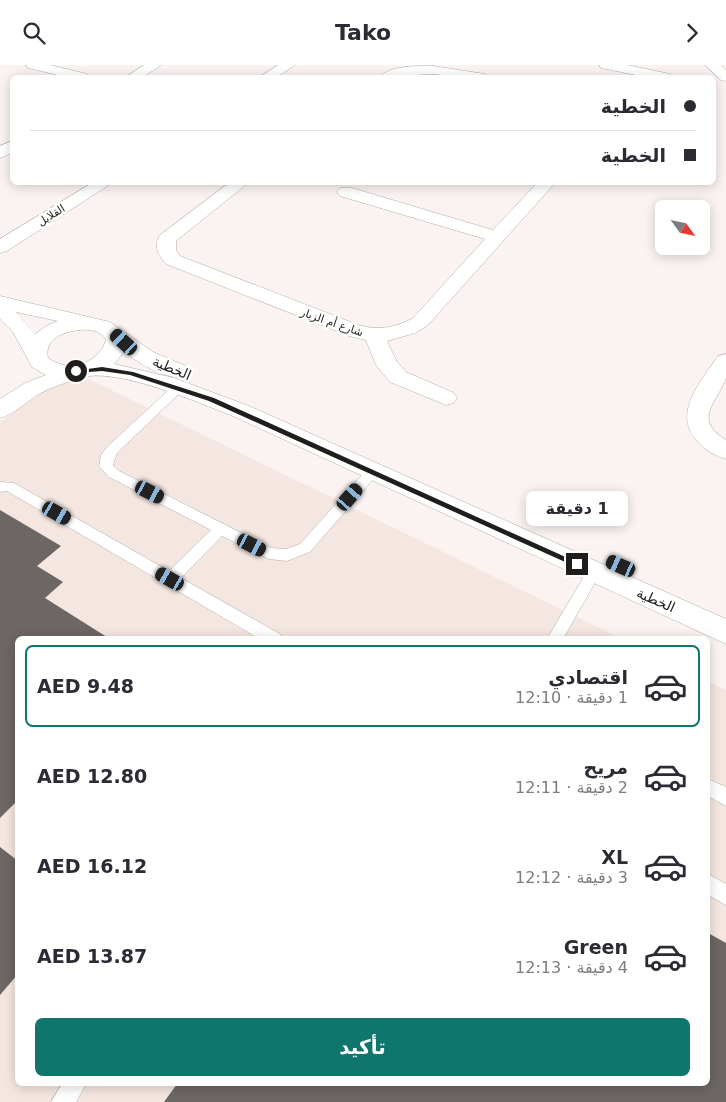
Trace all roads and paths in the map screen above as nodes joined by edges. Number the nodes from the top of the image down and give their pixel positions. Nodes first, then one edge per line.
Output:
1 (33, 65) edge
2 (58, 65) edge
3 (154, 65) edge
4 (288, 65) edge
5 (606, 65) edge
6 (83, 75) edge
7 (85, 75) edge
8 (136, 75) edge
9 (270, 75) edge
10 (391, 75) edge
11 (470, 75) edge
12 (655, 75) edge
13 (100, 185) edge
14 (231, 185) edge
15 (544, 185) edge
16 (346, 192) dead end
17 (497, 237) junction
18 (0, 247) edge
19 (0, 301) edge
20 (0, 307) edge
21 (105, 329) junction
22 (374, 335) junction
23 (36, 354) junction
24 (726, 361) edge
25 (82, 370) junction
26 (179, 387) junction
27 (0, 397) edge
28 (446, 397) dead end
29 (0, 410) edge
30 (726, 451) edge
31 (374, 471) junction
32 (0, 487) edge
33 (220, 529) junction
34 (594, 571) junction
35 (170, 579) junction
36 (726, 614) edge
37 (726, 632) edge
38 (269, 636) edge
39 (557, 636) edge
40 (710, 788) edge
41 (726, 797) edge
42 (710, 885) edge
43 (726, 895) edge
44 (74, 1086) edge
45 (62, 1102) edge

1 - 6 street
2 - 7 street
3 - 8 street
4 - 9 street
5 - 12 street
10 - 11 street
13 - 18 street, القلايل
14 - 22 street, شارع أم الزبار
15 - 17 street, شارع أم الزبار
16 - 17 street
17 - 22 street, شارع أم الزبار
19 - 21 street, الخطية
20 - 23 street
21 - 23 street
21 - 25 street
21 - 36 street, الخطية
22 - 28 street
23 - 25 street, الخطية
23 - 27 street
24 - 30 street
25 - 26 street, الخطية
25 - 29 street
26 - 31 street, الخطية
26 - 33 lane
31 - 33 lane
31 - 34 street, الخطية
32 - 35 lane
33 - 35 lane
34 - 37 street, الخطية
34 - 39 lane
35 - 38 lane
40 - 41 lane
42 - 43 lane
44 - 45 lane

